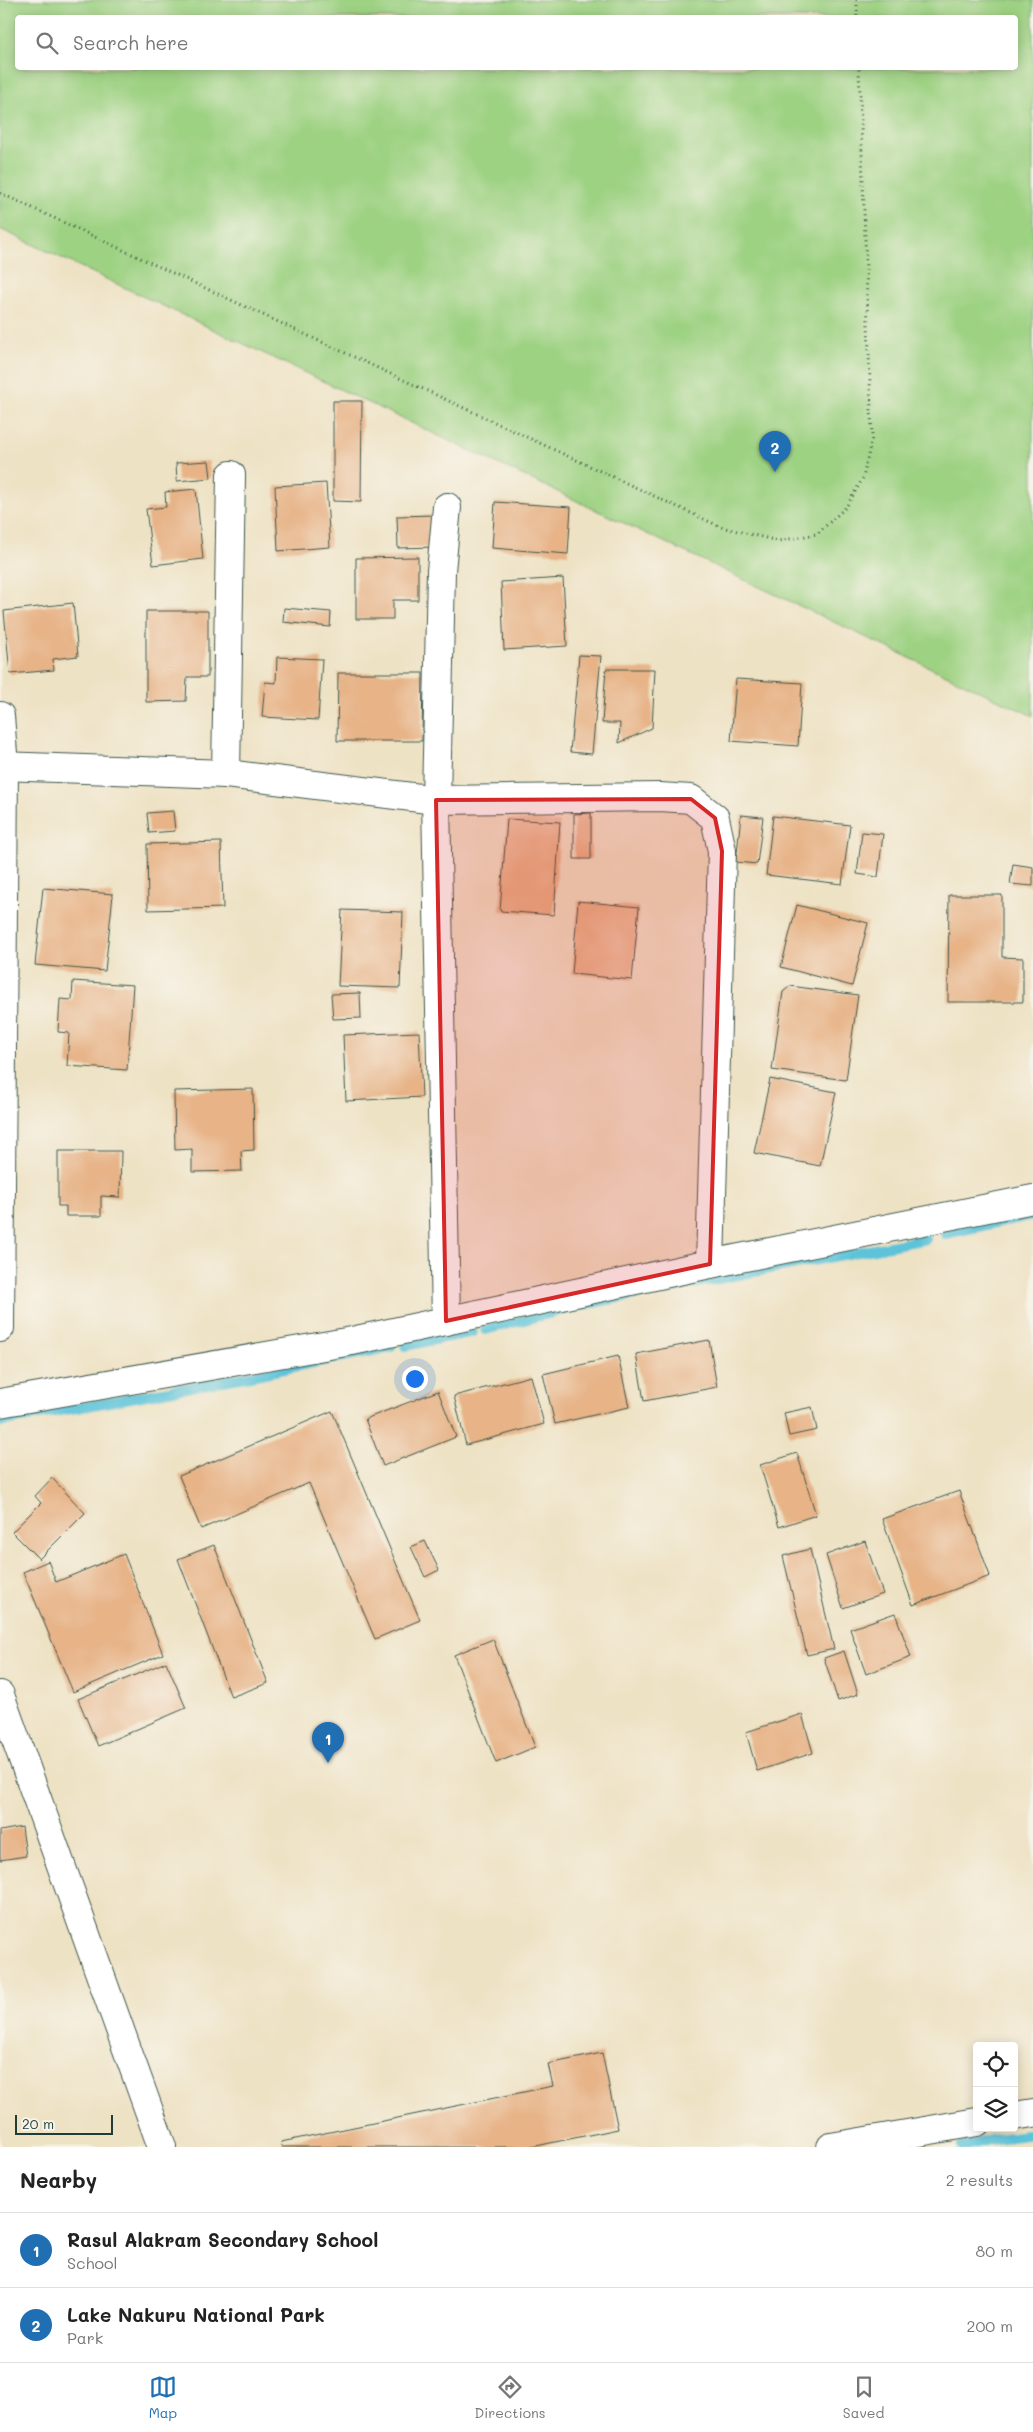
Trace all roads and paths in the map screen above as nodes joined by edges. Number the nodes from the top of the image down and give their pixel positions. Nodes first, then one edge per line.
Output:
1 (857, 0) edge
2 (857, 15) edge
3 (859, 70) edge
4 (0, 193) edge
5 (231, 475) dead end
6 (446, 507) dead end
7 (0, 716) edge
8 (2, 766) edge
9 (226, 774) junction
10 (436, 800) junction
11 (1033, 1199) edge
12 (710, 1264) junction
13 (446, 1321) junction
14 (0, 1328) edge
15 (0, 1403) edge
16 (0, 1695) edge
17 (1033, 2112) edge
18 (1018, 2115) edge
19 (973, 2123) edge
20 (162, 2147) edge
21 (831, 2147) edge

1 - 2 path
3 - 4 path
5 - 9 street
6 - 10 street
7 - 8 street
8 - 9 street
8 - 14 street
9 - 10 street
10 - 12 street
10 - 13 street
11 - 12 street
12 - 13 street
13 - 15 street
16 - 20 street
17 - 18 street
19 - 21 street

